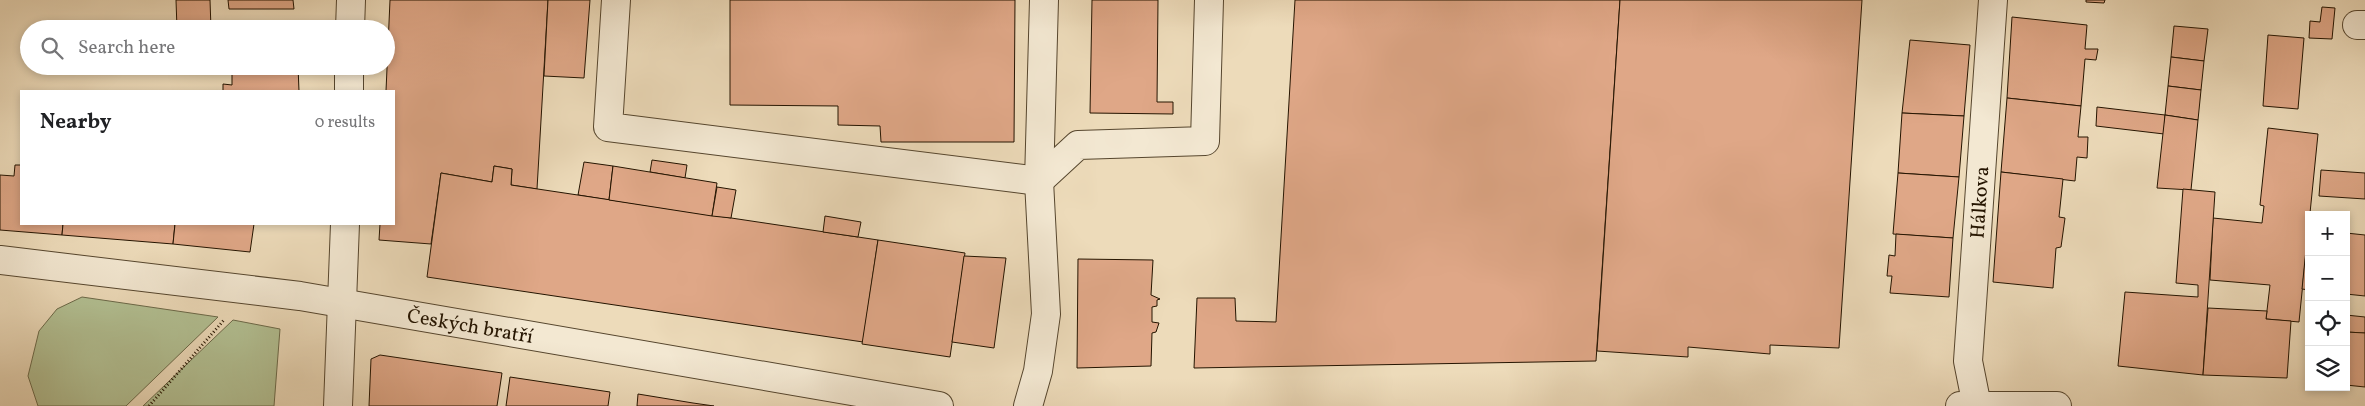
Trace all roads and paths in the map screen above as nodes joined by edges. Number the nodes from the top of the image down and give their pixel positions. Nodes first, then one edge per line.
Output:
1 (351, 0) edge
2 (616, 0) edge
3 (1044, 0) edge
4 (1209, 0) edge
5 (1993, 0) edge
6 (350, 20) edge
7 (349, 75) edge
8 (349, 90) edge
9 (1039, 181) junction
10 (345, 225) edge
11 (0, 260) edge
12 (251, 290) junction
13 (343, 305) junction
14 (1971, 405) edge
15 (149, 406) edge
16 (338, 406) edge
17 (939, 406) edge
18 (1028, 406) edge
19 (2056, 406) edge

1 - 6 street
2 - 9 street
3 - 9 street
4 - 9 street
5 - 14 street, Hálkova
7 - 8 street
9 - 18 street
10 - 13 street
11 - 12 street, Českých bratří
12 - 13 street, Českých bratří
12 - 15 path
13 - 16 street
13 - 17 street, Českých bratří
14 - 19 street

